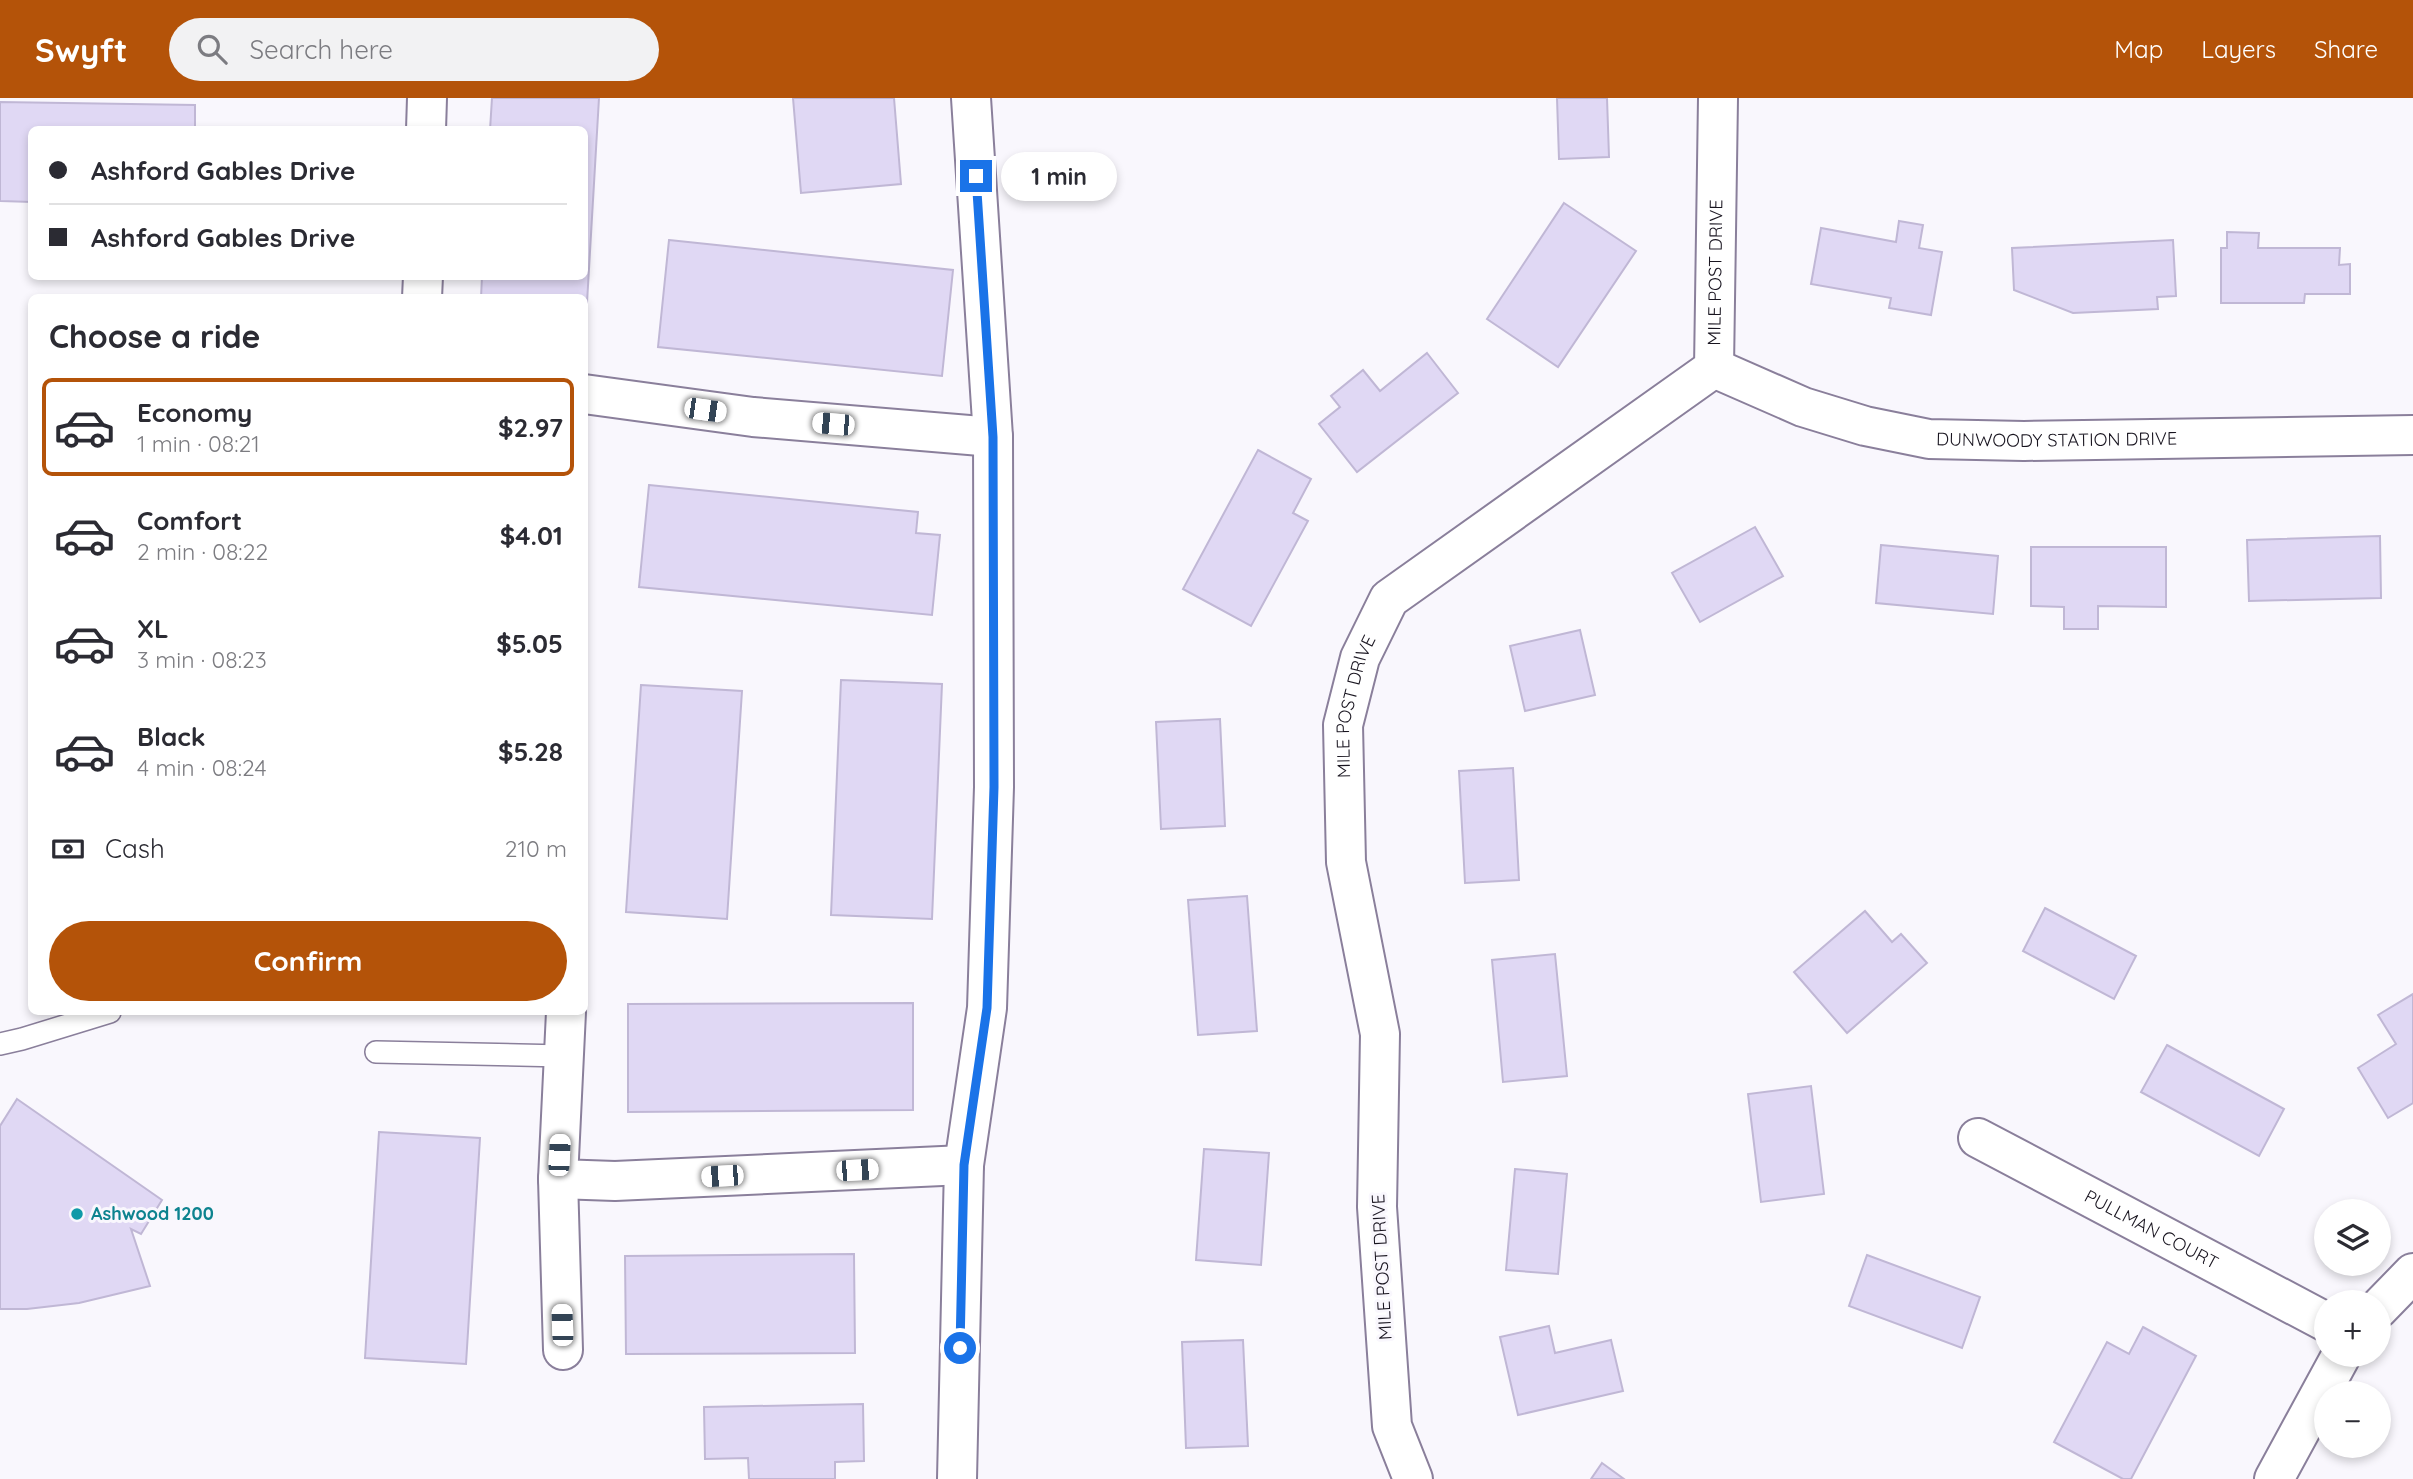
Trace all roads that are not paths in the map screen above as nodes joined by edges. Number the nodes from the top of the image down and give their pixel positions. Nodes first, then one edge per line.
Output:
1 (427, 98) edge
2 (971, 98) edge
3 (1718, 98) edge
4 (426, 126) edge
5 (1714, 368) junction
6 (588, 395) edge
7 (2413, 435) edge
8 (993, 437) junction
9 (100, 1015) edge
10 (566, 1015) edge
11 (0, 1044) edge
12 (376, 1052) dead end
13 (564, 1056) junction
14 (1978, 1138) dead end
15 (964, 1165) junction
16 (558, 1179) junction
17 (2413, 1273) edge
18 (2391, 1296) edge
19 (2314, 1316) edge
20 (563, 1350) dead end
21 (2335, 1367) edge
22 (957, 1479) edge
23 (1413, 1479) edge
24 (2274, 1479) edge

1 - 4 street
2 - 8 street
3 - 5 street, MILE POST DRIVE
5 - 7 street, DUNWOODY STATION DRIVE
5 - 23 street, MILE POST DRIVE
6 - 8 street
8 - 15 street
9 - 11 lane
10 - 13 street
12 - 13 lane
13 - 16 street
14 - 19 street, PULLMAN COURT
15 - 16 street
15 - 22 street
16 - 20 street
17 - 18 street
21 - 24 street

